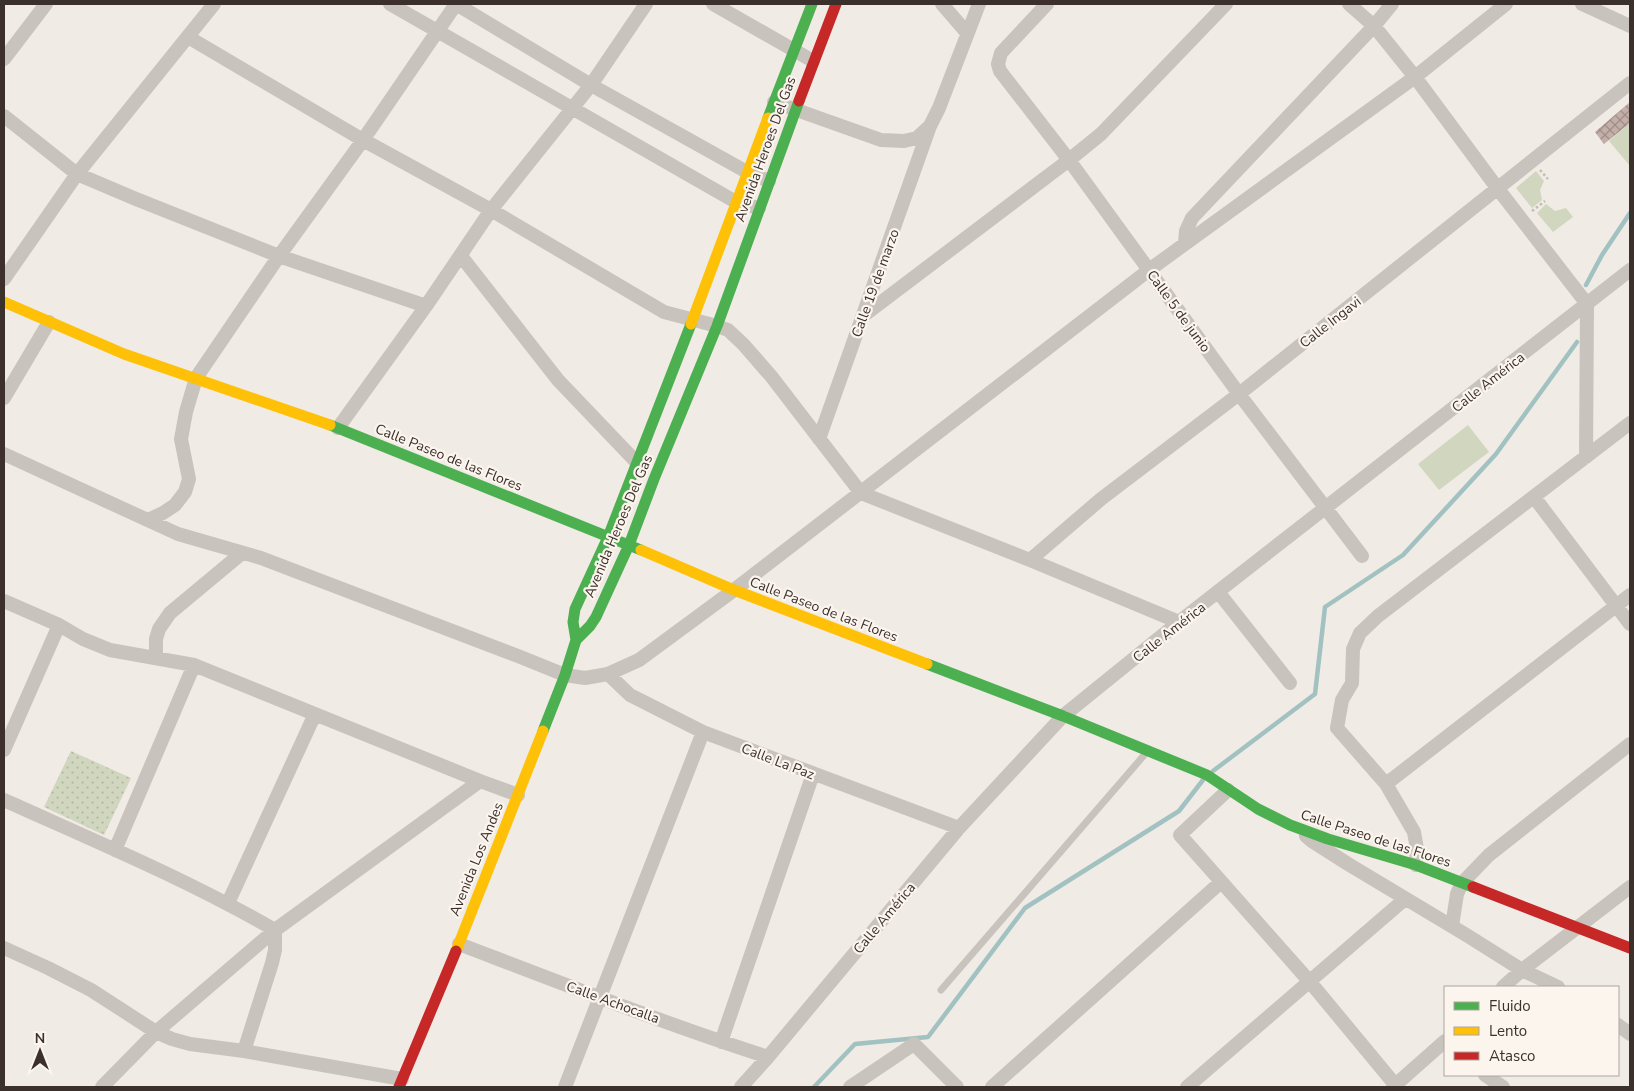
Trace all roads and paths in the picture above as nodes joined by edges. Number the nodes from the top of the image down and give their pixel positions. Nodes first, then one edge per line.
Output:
1 (46, 4) edge
2 (214, 4) edge
3 (390, 4) edge
4 (456, 4) edge
5 (646, 4) edge
6 (713, 4) edge
7 (812, 4) edge
8 (836, 4) edge
9 (942, 4) edge
10 (979, 4) edge
11 (1047, 4) edge
12 (1226, 4) edge
13 (1349, 4) edge
14 (1392, 4) edge
15 (1506, 4) edge
16 (1582, 4) edge
17 (1374, 26) junction
18 (1630, 26) edge
19 (437, 32) junction
20 (967, 33) junction
21 (188, 37) junction
22 (794, 51) junction
23 (4, 59) edge
24 (813, 61) junction
25 (1415, 77) junction
26 (1630, 83) edge
27 (591, 85) junction
28 (774, 102) junction
29 (572, 109) junction
30 (794, 110) junction
31 (4, 116) edge
32 (930, 126) junction
33 (363, 140) junction
34 (1069, 160) junction
35 (746, 172) junction
36 (78, 174) junction
37 (769, 181) junction
38 (1498, 189) junction
39 (736, 202) junction
40 (759, 208) junction
41 (491, 210) junction
42 (1185, 243) junction
43 (279, 256) junction
44 (461, 256) junction
45 (1149, 270) junction
46 (1630, 270) edge
47 (4, 279) edge
48 (4, 302) edge
49 (1587, 304) junction
50 (426, 306) junction
51 (863, 316) junction
52 (694, 319) junction
53 (49, 322) junction
54 (717, 326) junction
55 (196, 378) junction
56 (1239, 394) junction
57 (4, 398) edge
58 (1630, 422) edge
59 (338, 428) junction
60 (819, 439) junction
61 (4, 454) edge
62 (1586, 456) junction
63 (637, 463) junction
64 (654, 479) junction
65 (861, 493) junction
66 (1534, 497) junction
67 (1326, 508) junction
68 (148, 520) junction
69 (608, 537) junction
70 (629, 545) junction
71 (242, 553) junction
72 (1362, 556) dead end
73 (1030, 560) junction
74 (734, 590) junction
75 (1219, 592) junction
76 (1630, 595) edge
77 (4, 601) edge
78 (1615, 606) junction
79 (1179, 622) junction
80 (1630, 624) edge
81 (59, 625) junction
82 (576, 640) junction
83 (156, 658) junction
84 (194, 665) junction
85 (608, 674) junction
86 (565, 675) junction
87 (1290, 684) dead end
88 (315, 714) junction
89 (1063, 716) junction
90 (703, 732) junction
91 (1630, 744) edge
92 (4, 750) edge
93 (1148, 751) junction
94 (813, 774) junction
95 (480, 781) junction
96 (1386, 784) junction
97 (1228, 790) junction
98 (518, 795) junction
99 (4, 800) edge
100 (1296, 827) junction
101 (959, 828) junction
102 (115, 850) junction
103 (1416, 865) junction
104 (1221, 882) junction
105 (1462, 883) junction
106 (1630, 887) edge
107 (1405, 899) junction
108 (228, 903) junction
109 (1452, 926) junction
110 (1578, 928) junction
111 (275, 930) junction
112 (459, 944) junction
113 (4, 948) edge
114 (1630, 948) edge
115 (1522, 970) junction
116 (1310, 982) junction
117 (1504, 986) edge
118 (1556, 986) edge
119 (941, 990) dead end
120 (600, 998) junction
121 (1619, 1026) edge
122 (156, 1032) junction
123 (1630, 1034) edge
124 (721, 1042) junction
125 (1444, 1045) edge
126 (244, 1051) junction
127 (768, 1057) junction
128 (1486, 1076) edge
129 (400, 1083) edge
130 (102, 1087) edge
131 (565, 1087) edge
132 (741, 1087) edge
133 (850, 1087) edge
134 (957, 1087) edge
135 (992, 1087) edge
136 (1187, 1087) edge
137 (1395, 1087) edge
138 (1503, 1087) edge

1 - 23 street
2 - 21 street
3 - 19 street
4 - 19 street
4 - 27 street
5 - 27 street
6 - 22 street
7 - 22 street, Avenida Heroes Del Gas
8 - 24 street, Avenida Heroes Del Gas
9 - 20 street
10 - 20 street, Calle 19 de marzo
11 - 34 street, Calle 5 de junio
12 - 34 street
13 - 17 street
14 - 17 street
15 - 25 street
16 - 18 street
17 - 25 street
17 - 42 street
19 - 29 street
19 - 33 street
20 - 32 street, Calle 19 de marzo
21 - 33 street
21 - 36 street
22 - 24 street
22 - 28 street, Avenida Heroes Del Gas
24 - 30 street, Avenida Heroes Del Gas
25 - 38 street
25 - 42 street
26 - 38 street, Calle Ingavi
27 - 29 street
27 - 35 street
28 - 30 street
28 - 35 street, Avenida Heroes Del Gas
29 - 39 street
29 - 41 street
30 - 32 street
30 - 37 street, Avenida Heroes Del Gas
31 - 36 street
32 - 51 street, Calle 19 de marzo
33 - 41 street
33 - 43 street
34 - 45 street, Calle 5 de junio
34 - 51 street
35 - 37 street
35 - 39 street, Avenida Heroes Del Gas
36 - 43 street
36 - 47 street
37 - 40 street, Avenida Heroes Del Gas
38 - 49 street
38 - 56 street, Calle Ingavi
39 - 40 street
39 - 52 street, Avenida Heroes Del Gas
40 - 54 street, Avenida Heroes Del Gas
41 - 44 street
41 - 52 street
42 - 45 street
43 - 50 street
43 - 55 street
44 - 50 street
44 - 63 street
45 - 56 street, Calle 5 de junio
45 - 65 street
46 - 49 street, Calle América
48 - 53 street, Calle Paseo de las Flores
49 - 62 street
49 - 67 street, Calle América
50 - 59 street
51 - 60 street, Calle 19 de marzo
52 - 54 street
52 - 63 street, Avenida Heroes Del Gas
53 - 55 street, Calle Paseo de las Flores
53 - 57 street
54 - 60 street
54 - 64 street, Avenida Heroes Del Gas
55 - 59 street, Calle Paseo de las Flores
55 - 68 street
56 - 67 street, Calle 5 de junio
56 - 73 street, Calle Ingavi
58 - 62 street
59 - 69 street, Calle Paseo de las Flores
60 - 65 street
61 - 68 street
62 - 66 street
63 - 64 street
63 - 69 street, Avenida Heroes Del Gas
64 - 70 street, Avenida Heroes Del Gas
65 - 73 street
65 - 74 street
66 - 78 street
66 - 96 street
67 - 72 street, Calle 5 de junio
67 - 75 street, Calle América
68 - 71 street
69 - 70 street, Calle Paseo de las Flores
69 - 82 street, Avenida Heroes Del Gas
70 - 74 street, Calle Paseo de las Flores
70 - 82 street, Avenida Heroes Del Gas
71 - 83 street
71 - 86 street
73 - 79 street
74 - 85 street
74 - 89 street, Calle Paseo de las Flores
75 - 79 street, Calle América
75 - 87 street
76 - 78 street
77 - 81 street
78 - 80 street
78 - 96 street
79 - 89 street, Calle América
81 - 83 street
81 - 92 street
82 - 86 street, Avenida Los Andes
83 - 84 street
84 - 88 street
84 - 102 street
85 - 86 street
85 - 90 street, Calle La Paz
86 - 98 street, Avenida Los Andes
88 - 95 street
88 - 108 street
89 - 93 street, Calle Paseo de las Flores
89 - 101 street, Calle América
90 - 94 street, Calle La Paz
90 - 120 street
91 - 105 street
93 - 97 street, Calle Paseo de las Flores
93 - 119 lane
94 - 101 street, Calle La Paz
94 - 124 street
95 - 98 street
95 - 111 street
96 - 103 street
97 - 100 street, Calle Paseo de las Flores
97 - 104 street
98 - 112 street, Avenida Los Andes
99 - 102 street
100 - 103 street, Calle Paseo de las Flores
100 - 107 street
101 - 127 street, Calle América
102 - 108 street
103 - 105 street, Calle Paseo de las Flores
104 - 116 street
104 - 135 street
105 - 109 street
105 - 110 street, Calle Paseo de las Flores
106 - 110 street
107 - 109 street
107 - 116 street
108 - 111 street
109 - 115 street
110 - 114 street, Calle Paseo de las Flores
110 - 115 street
111 - 122 street
111 - 126 street
112 - 120 street, Calle Achocalla
112 - 129 street, Avenida Los Andes
113 - 122 street
115 - 117 street
115 - 118 street
116 - 136 street
116 - 137 street
120 - 124 street, Calle Achocalla
120 - 131 street
121 - 123 street
122 - 126 street
122 - 130 street
124 - 127 street, Calle Achocalla
125 - 137 street
126 - 129 street
127 - 132 street, Calle América
128 - 138 street
133 - 134 street

